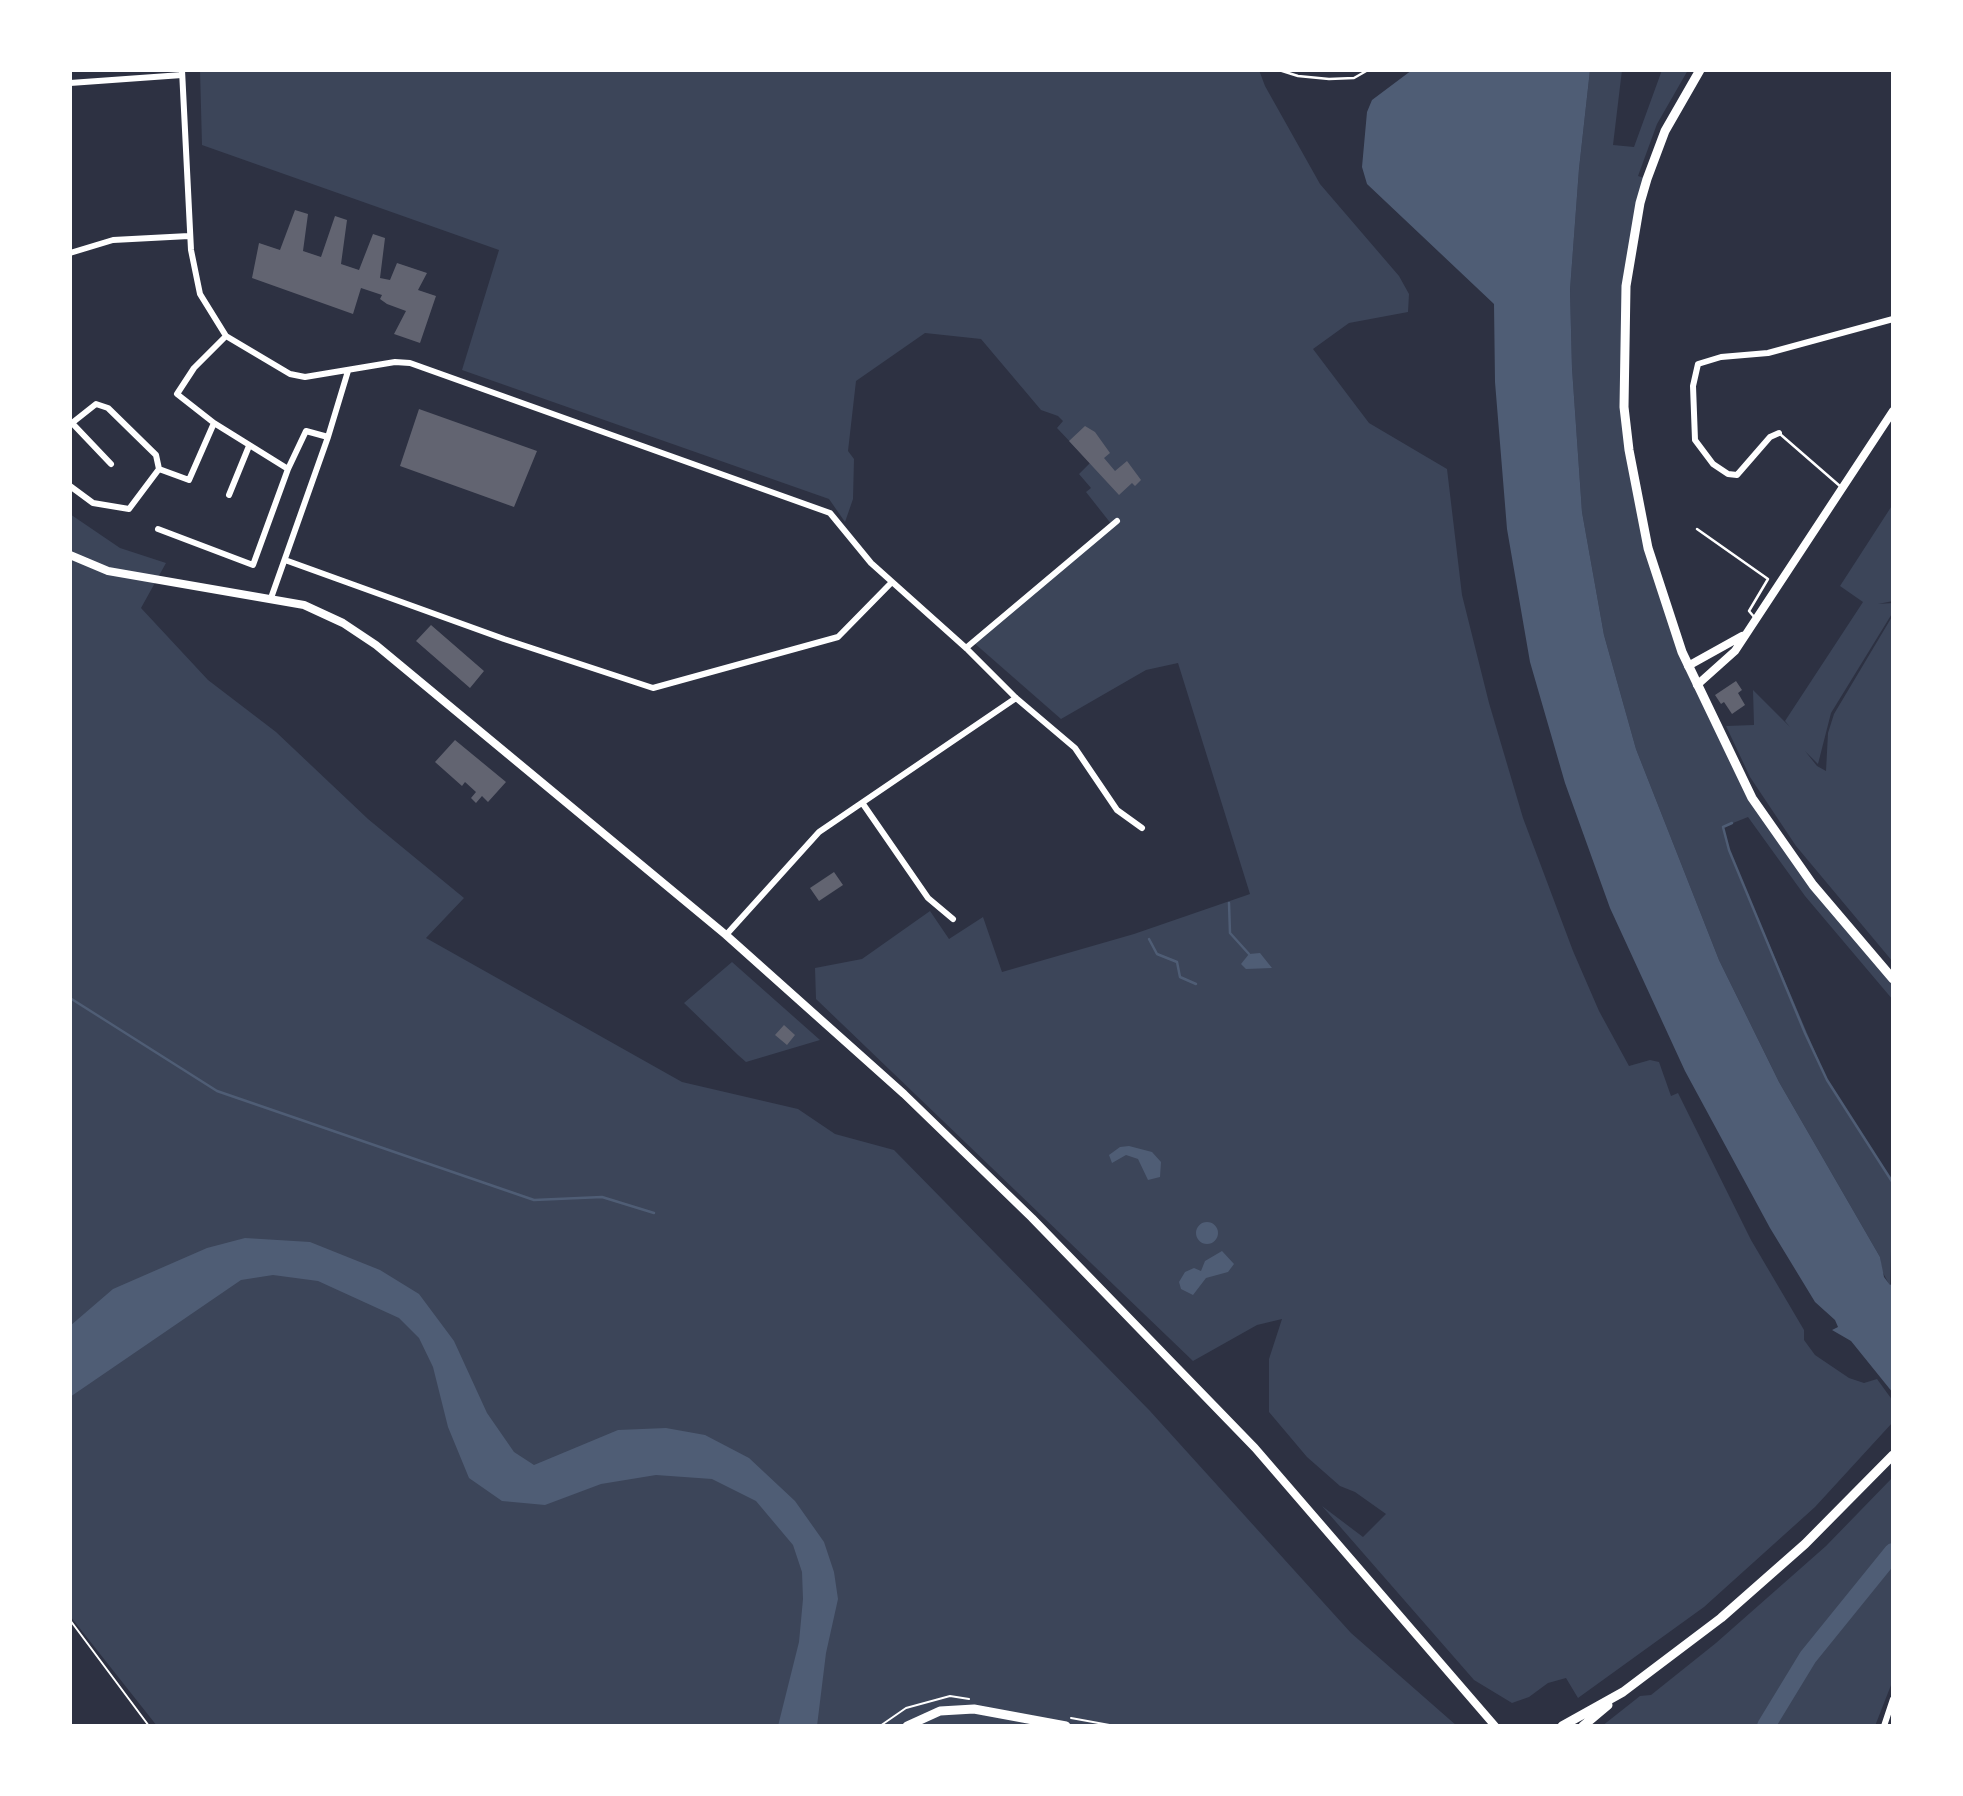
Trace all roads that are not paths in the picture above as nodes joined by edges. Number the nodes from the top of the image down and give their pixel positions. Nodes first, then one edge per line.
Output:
1 (1279, 70) edge
2 (1368, 70) edge
3 (1700, 70) edge
4 (182, 73) edge
5 (70, 83) edge
6 (189, 236) junction
7 (70, 253) edge
8 (1893, 319) edge
9 (226, 336) junction
10 (348, 371) junction
11 (1893, 411) edge
12 (214, 423) junction
13 (1779, 433) joint
14 (328, 437) junction
15 (249, 446) junction
16 (111, 464) dead end
17 (159, 469) junction
18 (288, 469) junction
19 (70, 486) edge
20 (1841, 487) junction
21 (229, 495) dead end
22 (1117, 522) dead end
23 (158, 529) dead end
24 (1697, 529) dead end
25 (70, 555) edge
26 (285, 559) junction
27 (892, 582) junction
28 (271, 598) junction
29 (1755, 618) junction
30 (1745, 634) junction
31 (966, 648) junction
32 (1688, 666) junction
33 (1697, 685) junction
34 (1016, 698) junction
35 (863, 804) junction
36 (1142, 828) dead end
37 (953, 919) dead end
38 (726, 935) junction
39 (1893, 979) edge
40 (1893, 1455) edge
41 (1623, 1692) junction
42 (1893, 1699) edge
43 (907, 1726) edge
44 (1066, 1726) edge
45 (1495, 1726) edge
46 (1562, 1726) edge
47 (1583, 1726) edge
48 (1884, 1726) edge

1 - 2 lane
3 - 32 main road
4 - 5 street
4 - 6 street
6 - 7 street
6 - 9 street
8 - 13 street
9 - 10 street
9 - 12 street
10 - 14 street
10 - 27 street
11 - 20 street
12 - 15 street
12 - 17 street
13 - 20 lane
14 - 18 street
14 - 26 street
15 - 18 street
15 - 21 street
16 - 17 street
17 - 19 street
18 - 23 street
20 - 29 street
22 - 31 street
24 - 29 lane
25 - 28 street
26 - 27 street
26 - 28 street
27 - 31 street
28 - 38 street
29 - 30 street
30 - 32 street
30 - 33 street
31 - 34 street
32 - 33 main road
33 - 39 main road
34 - 35 street
34 - 36 street
35 - 37 street
35 - 38 street
38 - 45 street
40 - 41 main road
41 - 46 main road
41 - 47 main road
42 - 48 street
43 - 44 main road

